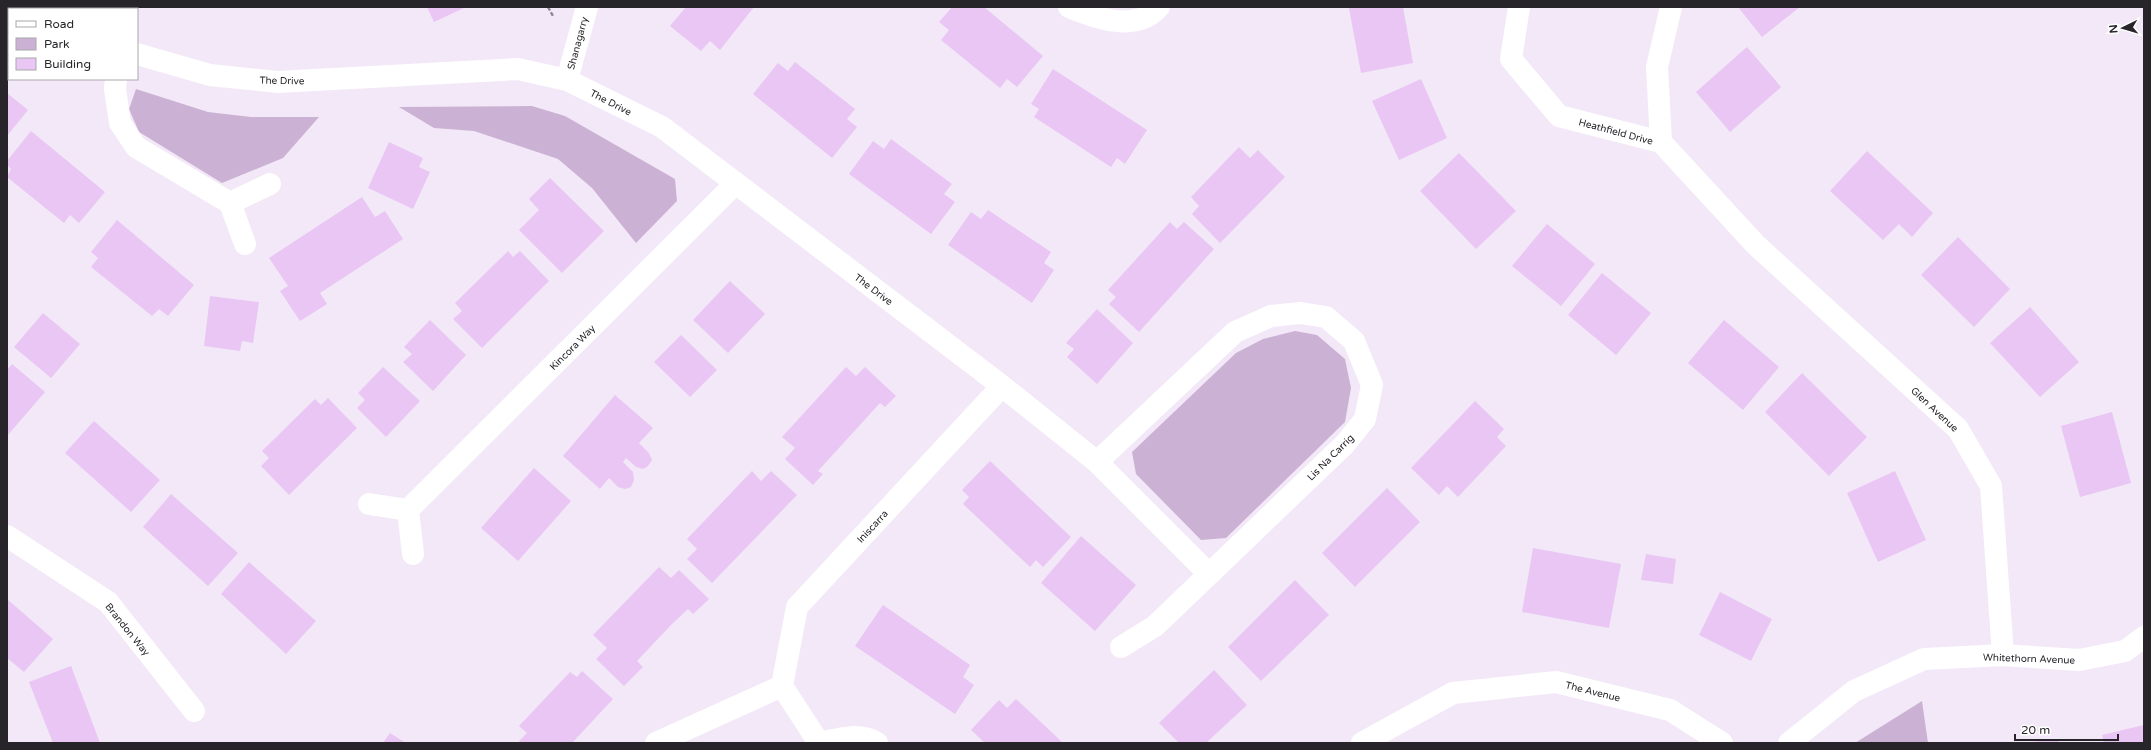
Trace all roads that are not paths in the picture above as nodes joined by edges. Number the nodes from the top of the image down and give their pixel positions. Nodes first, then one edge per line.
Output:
1 (587, 7) edge
2 (1069, 7) edge
3 (1159, 7) edge
4 (1519, 7) edge
5 (1671, 7) edge
6 (138, 54) edge
7 (116, 80) edge
8 (567, 80) junction
9 (1661, 142) junction
10 (270, 184) dead end
11 (735, 184) junction
12 (230, 202) junction
13 (245, 244) dead end
14 (1756, 245) joint
15 (1002, 386) junction
16 (1097, 462) junction
17 (368, 504) dead end
18 (408, 510) junction
19 (7, 536) edge
20 (412, 554) dead end
21 (1209, 574) junction
22 (2144, 637) edge
23 (1121, 647) dead end
24 (2003, 655) junction
25 (782, 686) junction
26 (194, 711) dead end
27 (656, 743) edge
28 (819, 743) edge
29 (877, 743) edge
30 (1362, 743) edge
31 (1722, 743) edge
32 (1789, 743) edge

1 - 8 street, Shanagarry
2 - 3 street
4 - 9 street, Heathfield Drive
5 - 9 street
6 - 8 street, The Drive
7 - 12 street
8 - 11 street, The Drive
9 - 14 street, Heathfield Drive
10 - 12 street
11 - 15 street, The Drive
11 - 18 street, Kincora Way
12 - 13 street
14 - 24 street, Glen Avenue
15 - 16 street
15 - 25 street, Iniscarra
16 - 21 street
16 - 21 street, Lis Na Carrig
17 - 18 street
18 - 20 street
19 - 26 street, Brandon Way
21 - 23 street, Lis Na Carrig
22 - 24 street, Whitethorn Avenue
24 - 32 street, Whitethorn Avenue
25 - 27 street
25 - 28 street
28 - 29 street
30 - 31 street, The Avenue

